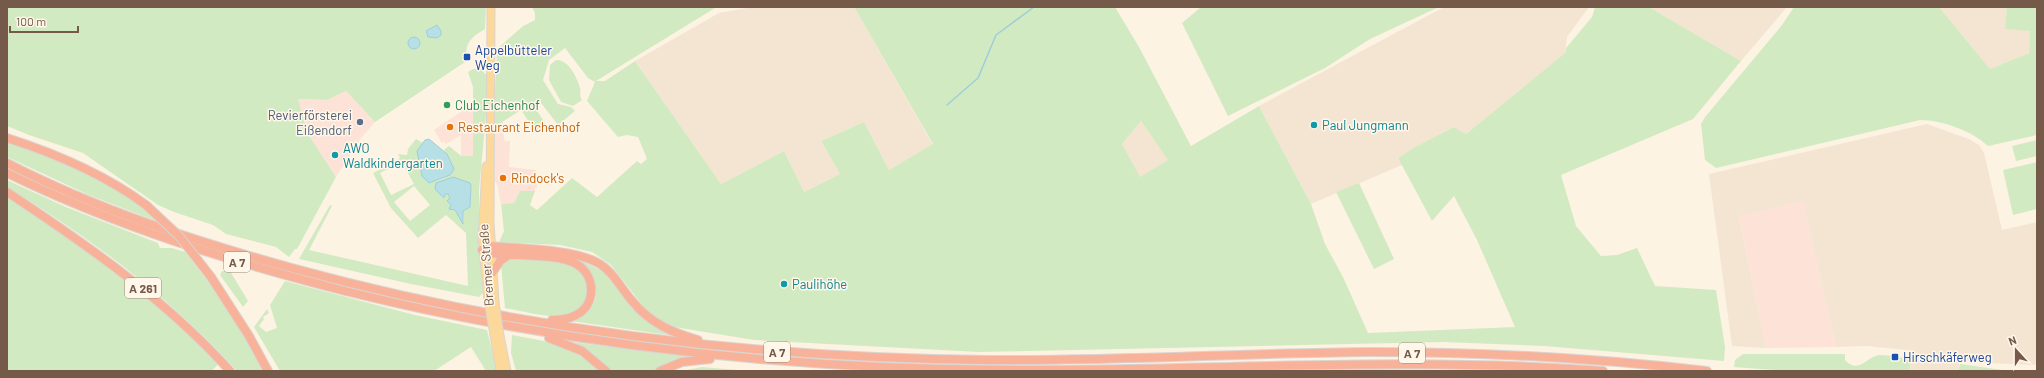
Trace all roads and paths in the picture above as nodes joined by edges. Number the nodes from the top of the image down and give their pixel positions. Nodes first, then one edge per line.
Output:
1 (491, 7) edge
2 (491, 134) junction
3 (7, 138) edge
4 (7, 163) edge
5 (7, 173) edge
6 (7, 192) edge
7 (482, 250) junction
8 (491, 250) junction
9 (511, 254) junction
10 (492, 273) junction
11 (528, 320) junction
12 (525, 330) junction
13 (497, 336) junction
14 (716, 346) junction
15 (735, 357) junction
16 (230, 371) edge
17 (268, 371) edge
18 (500, 371) edge
19 (507, 371) edge
20 (606, 371) edge
21 (660, 371) edge
22 (1603, 371) edge
23 (1707, 371) edge

1 - 2 main road, Bremer Straße
2 - 7 main road, Bremer Straße
2 - 8 main road, Bremer Straße
3 - 17 highway, bridge
4 - 11 highway, A 7
5 - 12 highway, A 7
6 - 16 highway, A 261
7 - 8 highway
7 - 13 main road, Bremer Straße, bridge
8 - 9 highway
8 - 10 main road, Bremer Straße
8 - 14 highway
9 - 10 highway
9 - 11 highway
10 - 13 main road, Bremer Straße, bridge
11 - 14 highway, A 7
12 - 15 highway, A 7
12 - 20 highway
13 - 18 main road, Bremer Straße
13 - 19 main road, Bremer Straße
14 - 23 highway, A 7
15 - 21 highway
15 - 22 highway, A 7

